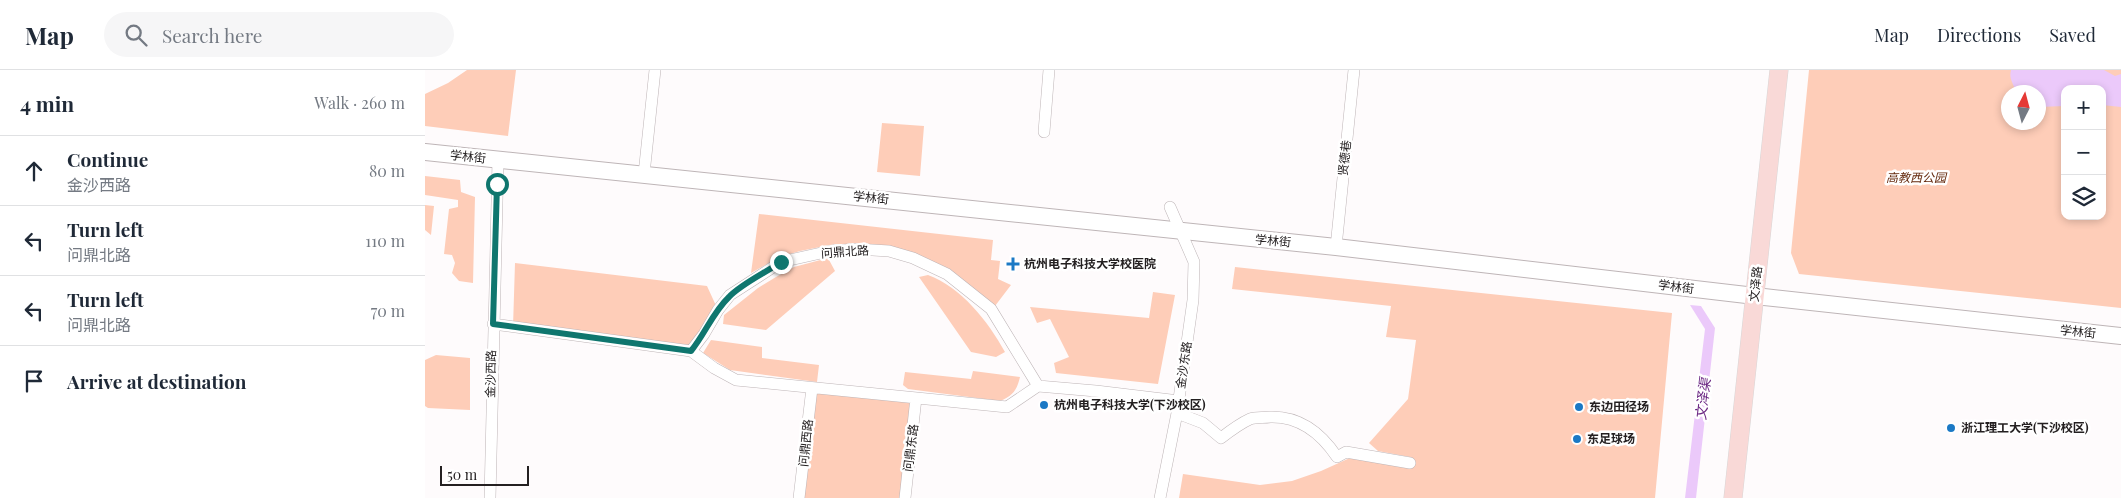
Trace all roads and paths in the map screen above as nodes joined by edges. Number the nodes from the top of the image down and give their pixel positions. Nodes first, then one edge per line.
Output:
1 (655, 70) edge
2 (1049, 70) edge
3 (1354, 70) edge
4 (1779, 70) edge
5 (1044, 132) dead end
6 (425, 152) edge
7 (498, 160) junction
8 (643, 174) junction
9 (1170, 207) dead end
10 (1182, 232) junction
11 (1336, 247) junction
12 (1755, 296) junction
13 (493, 324) junction
14 (2121, 336) edge
15 (691, 351) junction
16 (1038, 386) junction
17 (812, 388) junction
18 (917, 398) junction
19 (1179, 401) junction
20 (1177, 413) junction
21 (1410, 463) dead end
22 (490, 498) edge
23 (799, 498) edge
24 (905, 498) edge
25 (1160, 498) edge
26 (1733, 498) edge

1 - 8 street
2 - 5 street
3 - 11 street, 贤德巷
4 - 12 main road, 文泽路
6 - 7 main road, 学林街
7 - 8 main road, 学林街
7 - 13 street, 金沙西路
8 - 10 main road, 学林街
9 - 10 street, 金沙东路
10 - 11 main road, 学林街
10 - 19 street, 金沙东路
11 - 12 main road, 学林街
12 - 14 main road, 学林街
12 - 26 main road, 文泽路
13 - 15 street
13 - 22 street, 金沙西路
15 - 16 street, 问鼎北路
15 - 17 street
16 - 18 street
16 - 19 street
17 - 18 street
17 - 23 street, 问鼎西路
18 - 24 street, 问鼎东路
19 - 20 street, 金沙东路
20 - 21 street
20 - 25 street, 金沙东路

